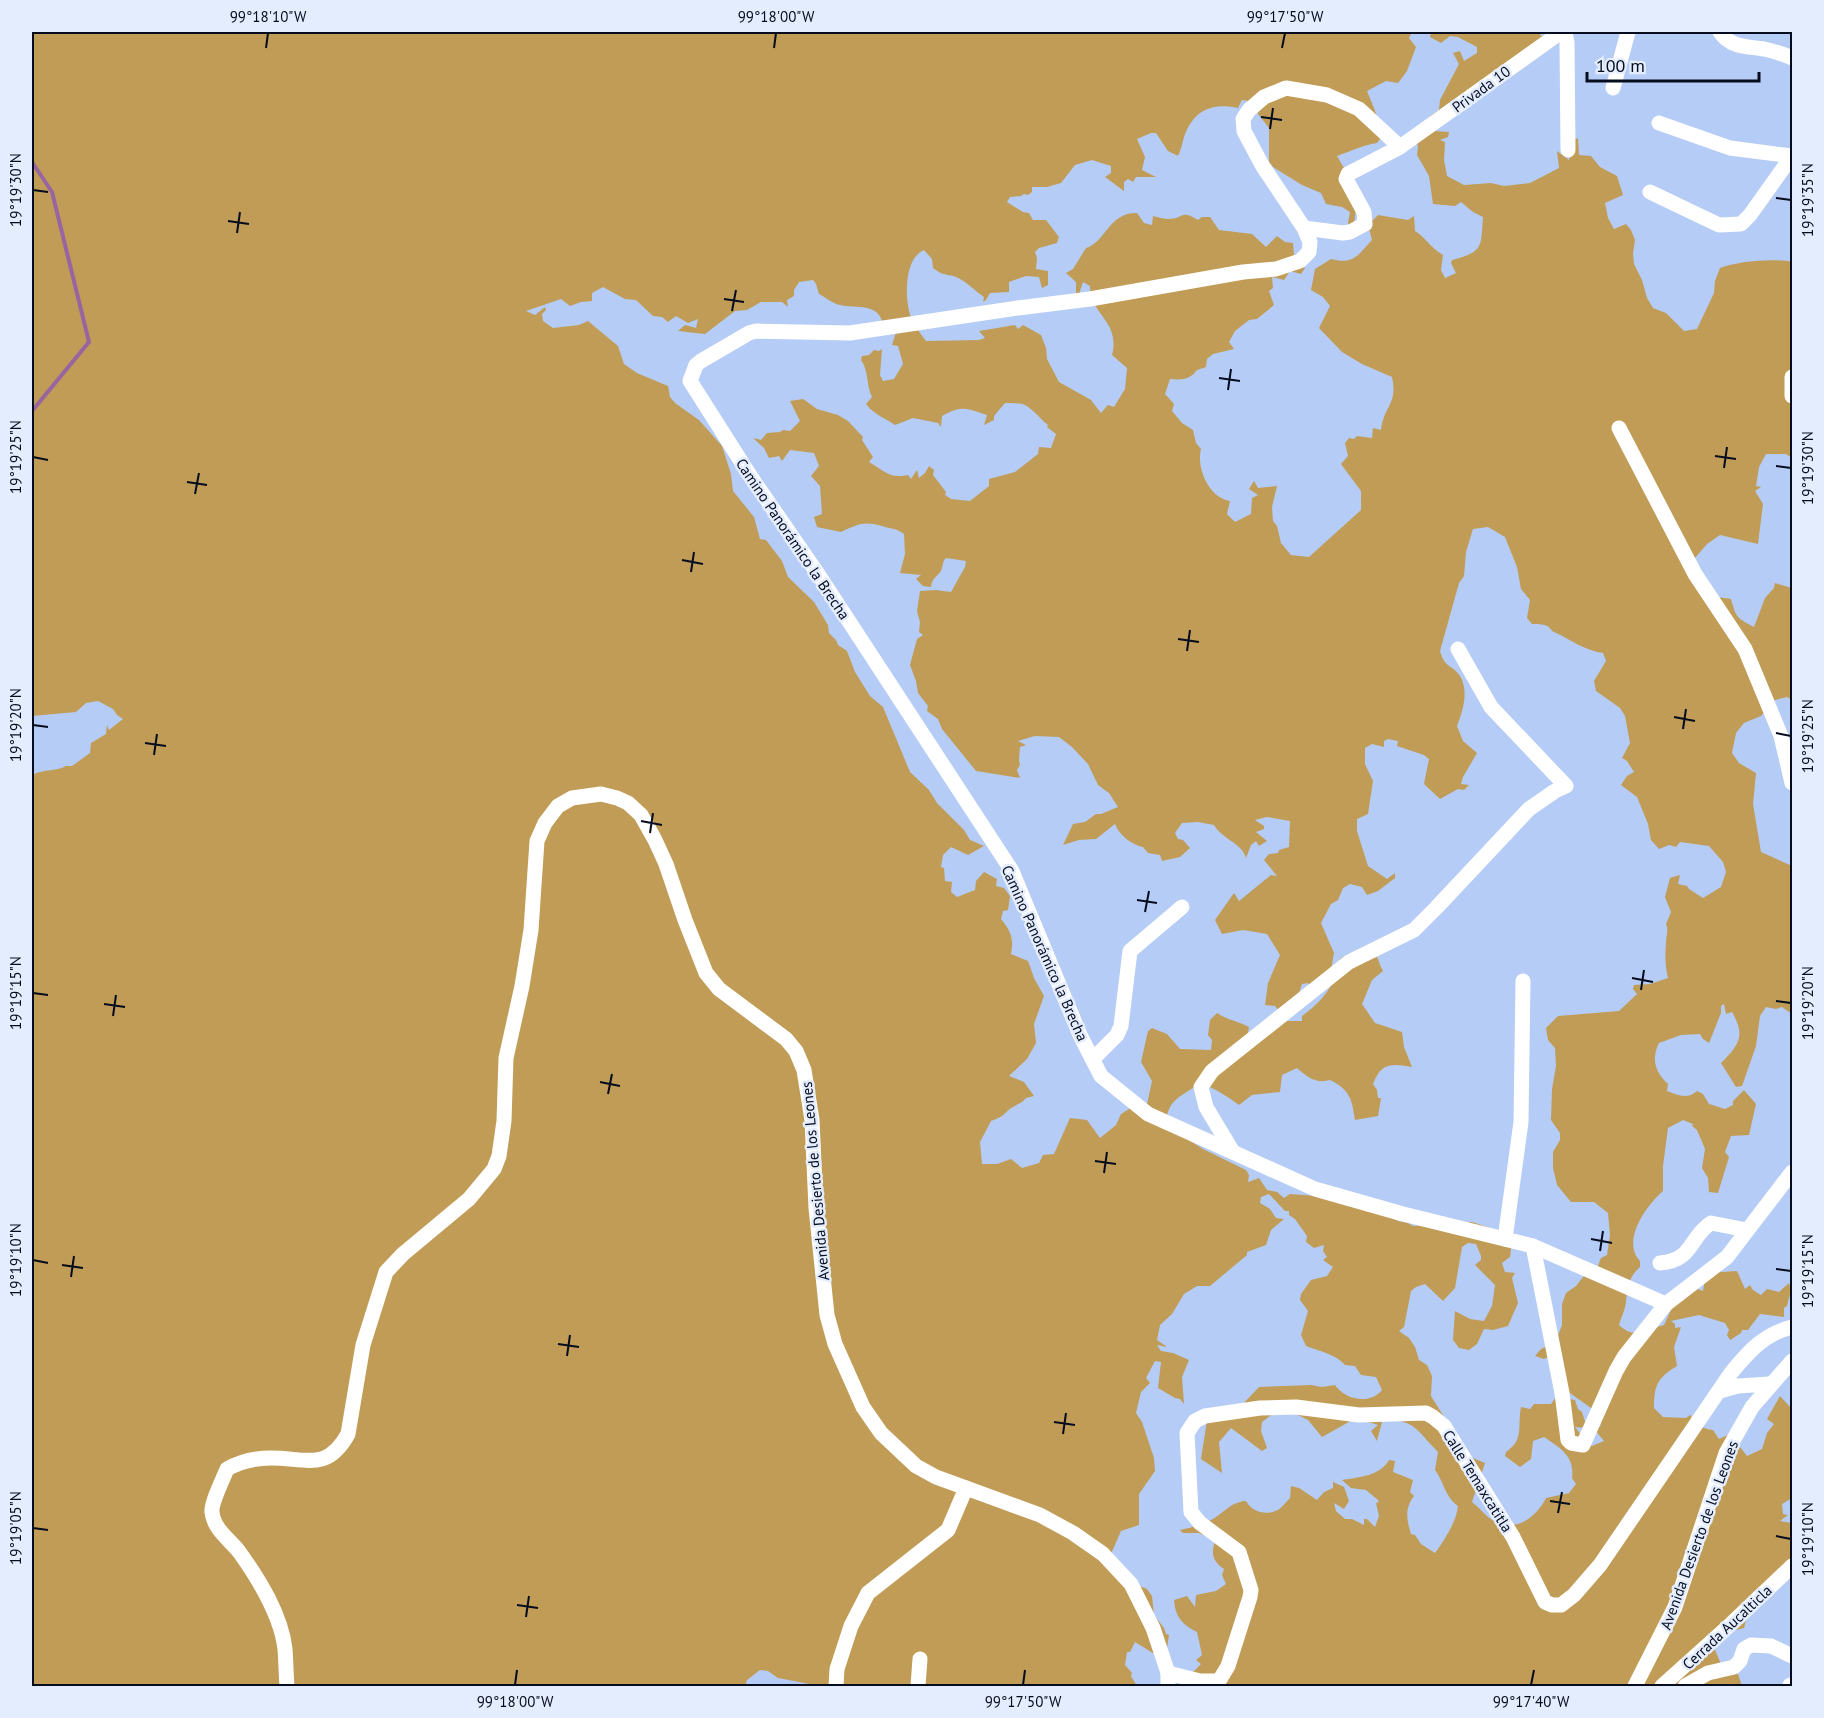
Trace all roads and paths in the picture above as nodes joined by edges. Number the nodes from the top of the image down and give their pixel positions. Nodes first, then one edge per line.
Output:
1 (1563, 32) edge
2 (1628, 32) edge
3 (1720, 32) edge
4 (1792, 58) edge
5 (1614, 88) dead end
6 (1659, 123) dead end
7 (1400, 147) junction
8 (1568, 150) dead end
9 (1792, 156) edge
10 (1650, 192) dead end
11 (1304, 228) junction
12 (1792, 377) edge
13 (1792, 396) edge
14 (1619, 428) dead end
15 (1458, 649) dead end
16 (1787, 736) edge
17 (1792, 783) edge
18 (1182, 907) dead end
19 (1523, 981) dead end
20 (1093, 1059) junction
21 (1233, 1152) junction
22 (1792, 1172) edge
23 (1747, 1230) junction
24 (1505, 1239) junction
25 (1533, 1246) junction
26 (1660, 1263) dead end
27 (1666, 1304) junction
28 (1792, 1327) edge
29 (1792, 1361) edge
30 (1770, 1384) junction
31 (1720, 1391) junction
32 (966, 1488) junction
33 (1792, 1566) edge
34 (1792, 1656) edge
35 (920, 1659) dead end
36 (1168, 1680) edge
37 (287, 1686) edge
38 (836, 1686) edge
39 (918, 1686) edge
40 (1635, 1686) edge
41 (1662, 1686) edge
42 (1685, 1686) edge

1 - 7 street, Privada 10
1 - 8 street, Privada 10
2 - 5 street
3 - 4 street
6 - 9 street
7 - 11 street, Privada 10
7 - 11 street
9 - 10 street
11 - 20 street, Camino Panorámico la Brecha
12 - 13 street
14 - 16 street
15 - 21 street
16 - 17 street
18 - 20 street
19 - 24 street
20 - 21 street, Camino Panorámico la Brecha
21 - 24 street, Camino Panorámico la Brecha
22 - 23 street
23 - 26 street
23 - 27 street
24 - 25 street, Camino Panorámico la Brecha
25 - 27 street, Camino Panorámico la Brecha
25 - 27 street
28 - 31 street, Calle Temaxcatitla
29 - 30 street, Avenida Desierto de los Leones
30 - 31 street
30 - 40 street, Avenida Desierto de los Leones
31 - 36 street, Calle Temaxcatitla
32 - 36 street, Avenida Desierto de los Leones
32 - 37 street, Avenida Desierto de los Leones
32 - 38 street
33 - 41 street, Cerrada Aucalticla
34 - 42 street
35 - 39 street

